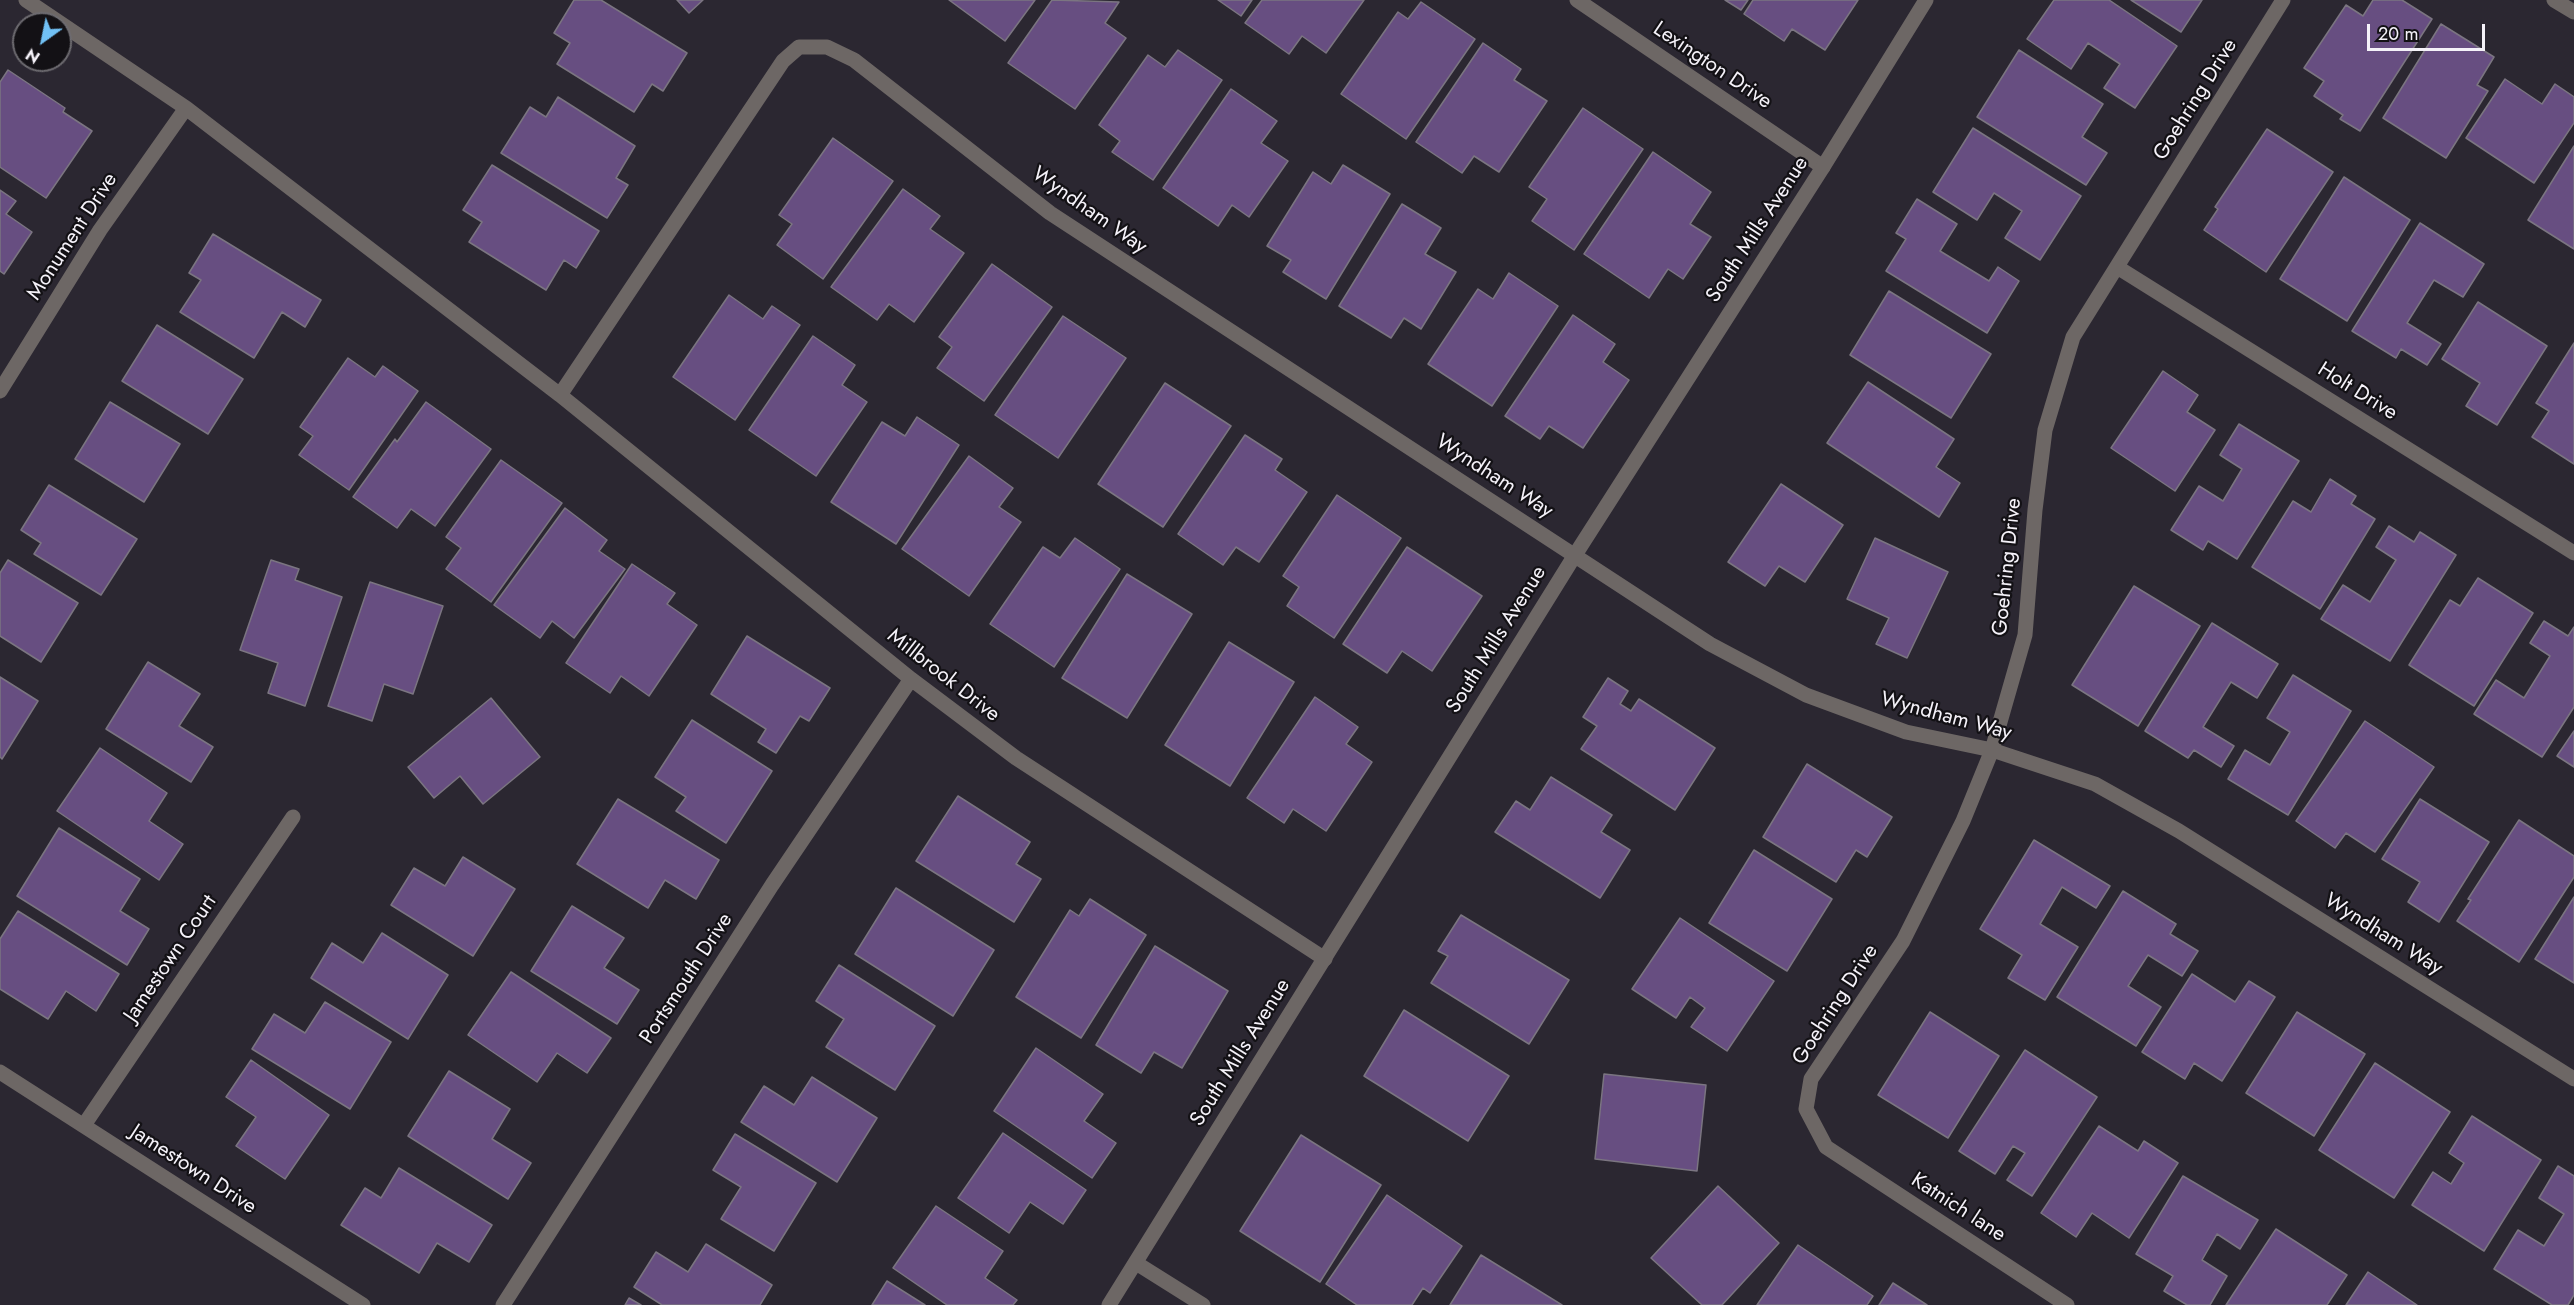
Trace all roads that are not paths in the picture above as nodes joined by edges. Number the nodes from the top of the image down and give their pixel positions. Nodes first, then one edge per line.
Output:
1 (26, 0) edge
2 (1577, 0) edge
3 (1926, 0) edge
4 (2283, 0) edge
5 (2554, 0) edge
6 (2574, 12) edge
7 (186, 108) junction
8 (1823, 167) junction
9 (2117, 267) junction
10 (0, 391) edge
11 (560, 395) junction
12 (2574, 553) edge
13 (1575, 555) junction
14 (911, 679) junction
15 (1992, 750) junction
16 (293, 817) dead end
17 (1325, 959) junction
18 (0, 1072) edge
19 (2574, 1079) edge
20 (84, 1125) junction
21 (1826, 1147) joint
22 (1136, 1263) junction
23 (363, 1305) edge
24 (503, 1305) edge
25 (1109, 1305) edge
26 (1203, 1305) edge
27 (2067, 1305) edge

1 - 7 street, Millbrook Drive
2 - 8 street, Lexington Drive
3 - 8 street, South Mills Avenue
4 - 9 street, Goehring Drive
5 - 6 street
7 - 10 street, Monument Drive
7 - 11 street, Millbrook Drive
8 - 13 street, South Mills Avenue
9 - 12 street, Holt Drive
9 - 15 street, Goehring Drive
11 - 13 street, Wyndham Way
11 - 14 street, Millbrook Drive
13 - 15 street, Wyndham Way
13 - 17 street, South Mills Avenue
14 - 17 street, Millbrook Drive
14 - 24 street, Portsmouth Drive
15 - 19 street, Wyndham Way
15 - 21 street, Goehring Drive
16 - 20 street, Jamestown Court
17 - 22 street, South Mills Avenue
18 - 20 street, Jamestown Drive
20 - 23 street, Jamestown Drive
21 - 27 street, Katnich lane
22 - 25 street, South Mills Avenue
22 - 26 street

